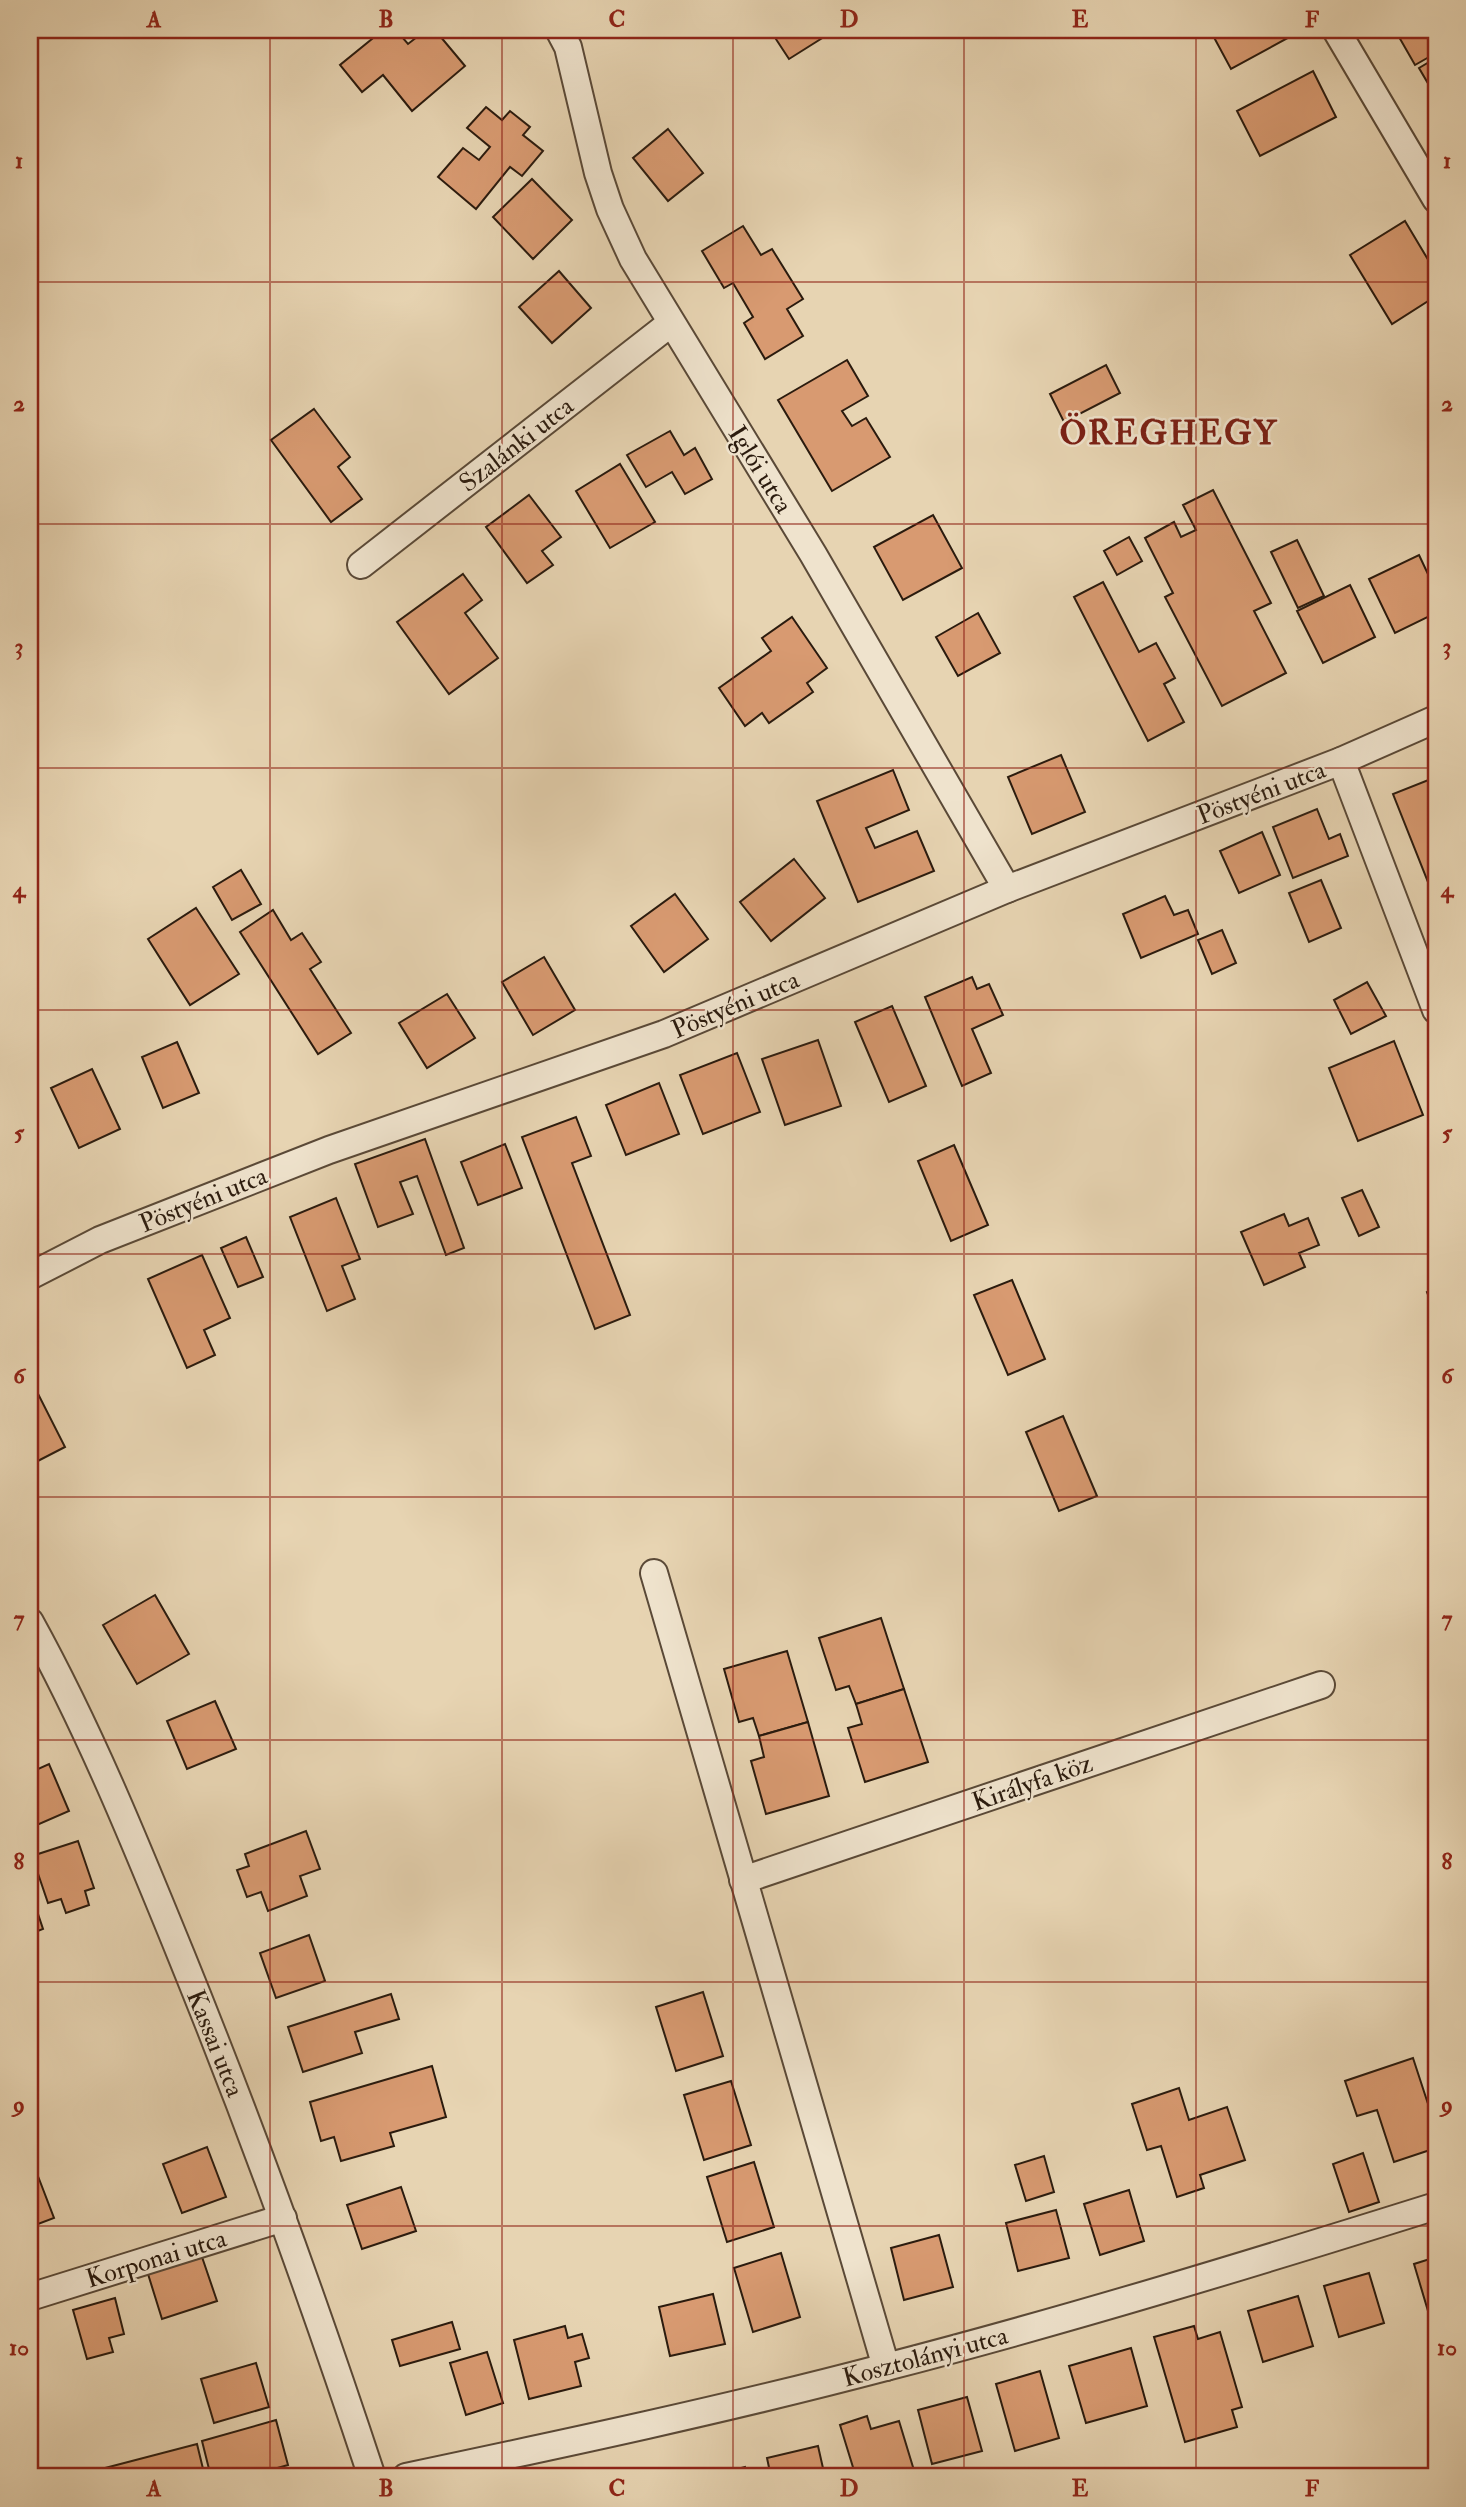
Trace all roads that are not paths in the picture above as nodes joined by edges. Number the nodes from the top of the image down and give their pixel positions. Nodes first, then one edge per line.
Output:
1 (559, 30) edge
2 (1336, 30) edge
3 (1436, 200) edge
4 (671, 323) junction
5 (361, 565) dead end
6 (1436, 719) edge
7 (1341, 761) junction
8 (1007, 889) junction
9 (1436, 1010) edge
10 (30, 1276) edge
11 (654, 1573) dead end
12 (30, 1622) edge
13 (1321, 1685) dead end
14 (743, 1880) junction
15 (1436, 2206) edge
16 (283, 2218) junction
17 (30, 2297) edge
18 (886, 2367) junction
19 (372, 2477) edge
20 (406, 2477) edge

1 - 4 street, Iglói utca
2 - 3 street
4 - 5 street, Szalánki utca
4 - 8 street, Iglói utca
6 - 7 street, Pöstyéni utca
7 - 8 street, Pöstyéni utca
7 - 9 street
8 - 10 street, Pöstyéni utca
11 - 14 street
12 - 16 street, Kassai utca
13 - 14 street, Királyfa köz
14 - 18 street
15 - 18 street, Kosztolányi utca
16 - 17 street, Korponai utca
16 - 19 street, Kassai utca
18 - 20 street, Kosztolányi utca

